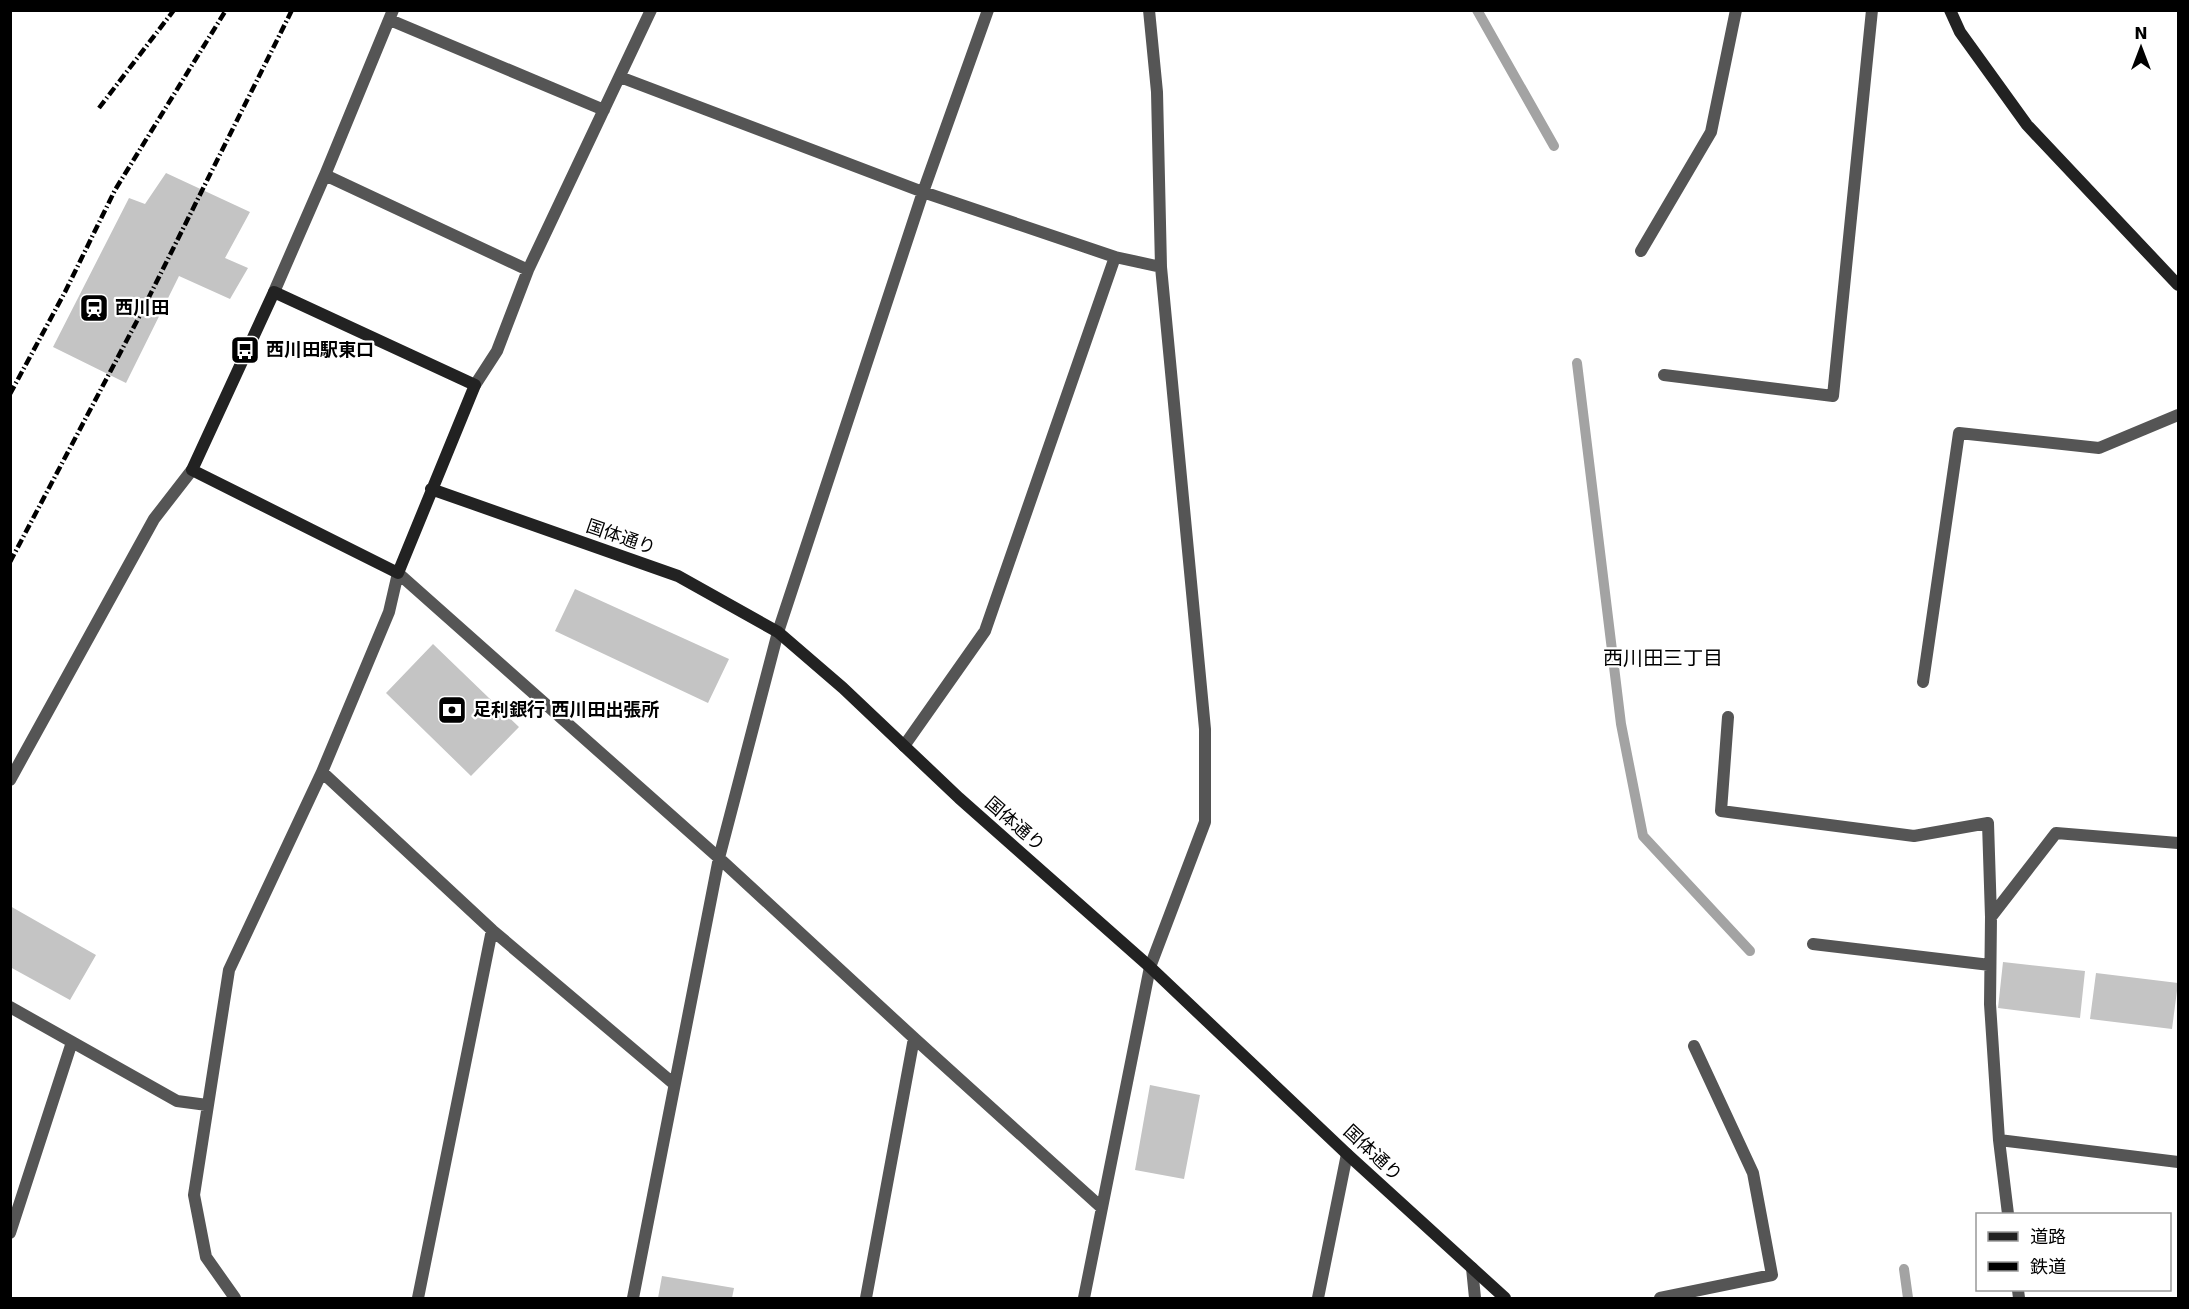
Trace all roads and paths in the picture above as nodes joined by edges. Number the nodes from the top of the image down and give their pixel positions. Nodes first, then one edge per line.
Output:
1 (651, 10) edge
2 (988, 10) edge
3 (1149, 10) edge
4 (1736, 10) edge
5 (1872, 10) edge
6 (1950, 10) edge
7 (392, 15) edge
8 (620, 77) junction
9 (604, 110) junction
10 (325, 175) junction
11 (923, 192) junction
12 (1641, 251) dead end
13 (1115, 256) junction
14 (1161, 267) junction
15 (528, 270) junction
16 (2178, 285) edge
17 (274, 292) junction
18 (1664, 375) dead end
19 (475, 385) junction
20 (2178, 416) edge
21 (192, 470) junction
22 (431, 489) junction
23 (398, 573) junction
24 (778, 632) junction
25 (1923, 682) dead end
26 (1728, 717) dead end
27 (904, 746) junction
28 (322, 772) junction
29 (10, 780) edge
30 (2178, 843) edge
31 (719, 858) junction
32 (1991, 917) junction
33 (492, 930) junction
34 (1813, 944) dead end
35 (1990, 966) junction
36 (1150, 967) junction
37 (10, 1007) edge
38 (914, 1038) junction
39 (72, 1042) junction
40 (1694, 1046) dead end
41 (674, 1084) junction
42 (207, 1105) junction
43 (1999, 1140) junction
44 (1347, 1154) junction
45 (2178, 1162) edge
46 (1102, 1208) junction
47 (2008, 1213) edge
48 (10, 1233) edge
49 (1472, 1268) junction
50 (234, 1299) edge
51 (418, 1299) edge
52 (633, 1299) edge
53 (866, 1299) edge
54 (1084, 1299) edge
55 (1318, 1299) edge
56 (1474, 1299) edge
57 (1504, 1299) edge
58 (1660, 1299) edge

1 - 8 street
2 - 11 street
3 - 14 street
4 - 12 street
5 - 18 street
6 - 16 main road
7 - 9 street
7 - 10 street
8 - 9 street
8 - 11 street
9 - 15 street
10 - 15 street
10 - 17 street
11 - 13 street
11 - 24 street
13 - 14 street
13 - 27 street
14 - 36 street
15 - 19 street
17 - 19 main road
17 - 21 main road
19 - 22 main road
20 - 25 street
21 - 23 main road
21 - 29 street
22 - 23 main road
22 - 24 main road, 国体通り
23 - 28 street
23 - 31 street
24 - 27 main road, 国体通り
24 - 31 street
26 - 32 street
27 - 36 main road, 国体通り
28 - 33 street
28 - 42 street
30 - 32 street
31 - 38 street
31 - 41 street
32 - 35 street
33 - 41 street
33 - 51 street
34 - 35 street
35 - 43 street
36 - 44 main road, 国体通り
36 - 46 street
37 - 39 street
38 - 46 street
38 - 53 street
39 - 42 street
39 - 48 street
40 - 58 street
41 - 52 street
42 - 50 street
43 - 45 street
43 - 47 street
44 - 49 main road, 国体通り
44 - 55 street
46 - 54 street
49 - 56 street
49 - 57 main road, 国体通り

